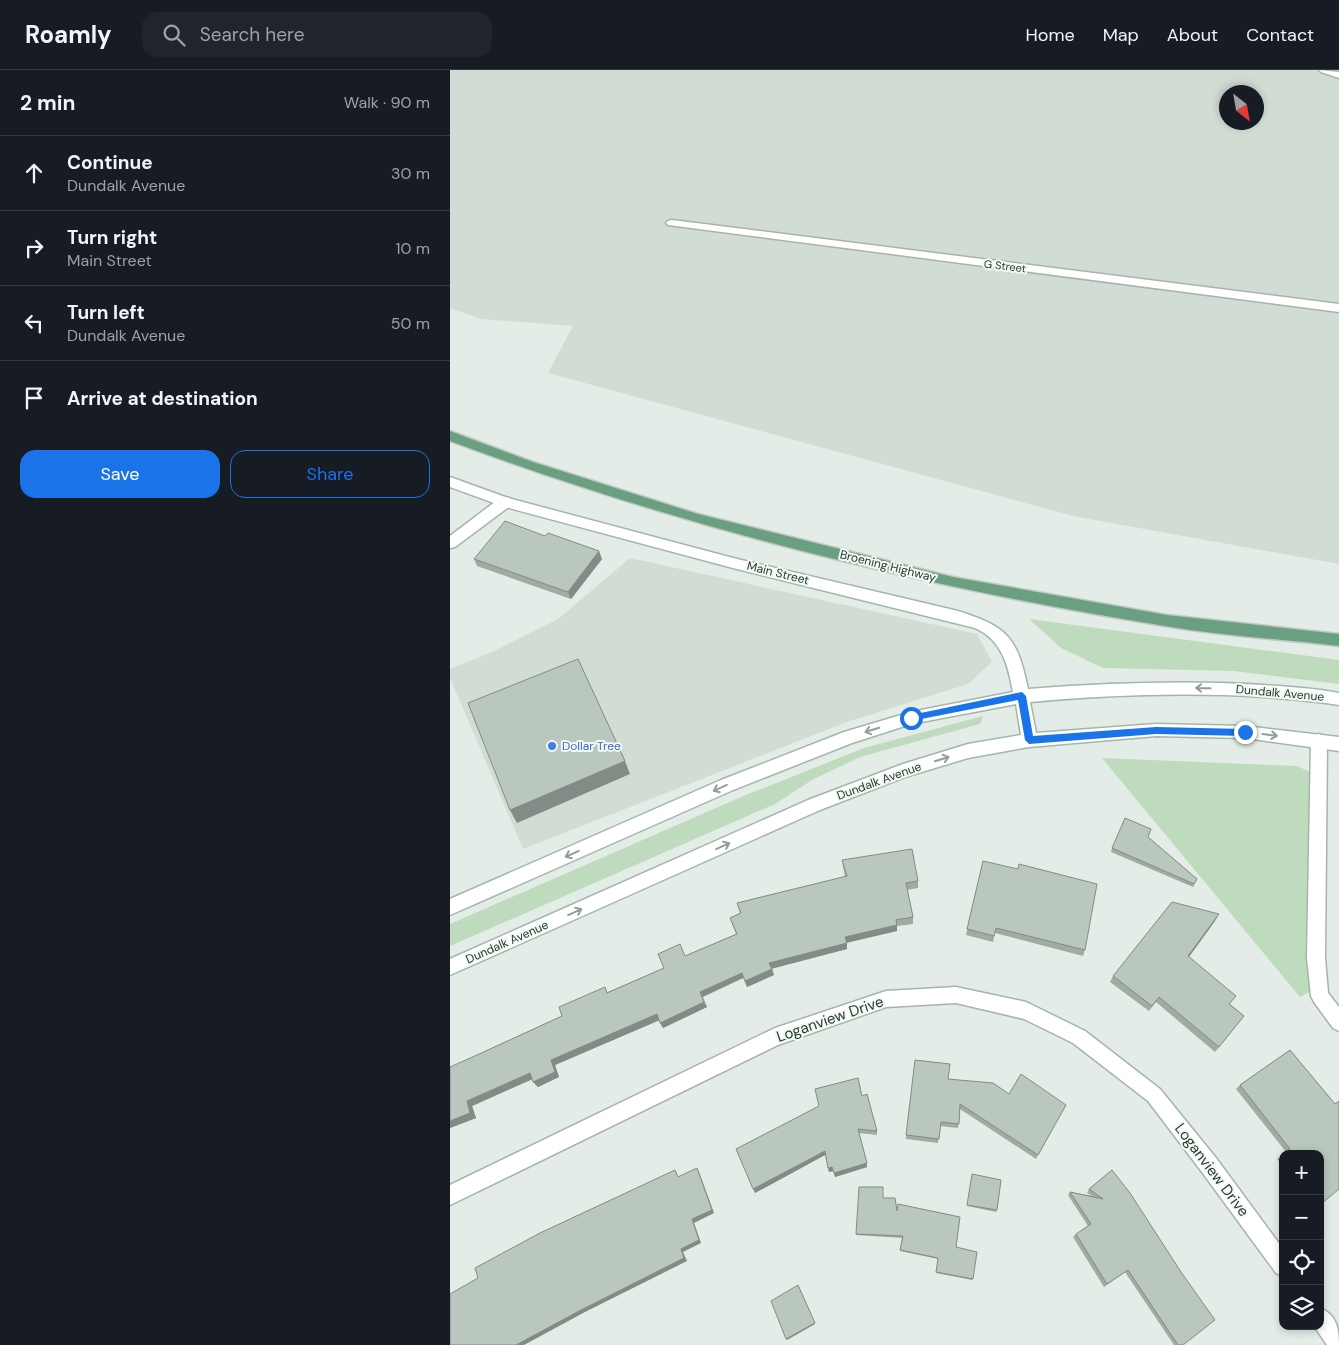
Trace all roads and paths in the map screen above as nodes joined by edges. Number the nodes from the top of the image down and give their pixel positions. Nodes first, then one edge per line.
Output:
1 (1324, 70) edge
2 (1339, 75) edge
3 (672, 223) dead end
4 (1339, 308) edge
5 (450, 436) edge
6 (450, 482) edge
7 (505, 502) junction
8 (450, 543) edge
9 (1339, 640) edge
10 (1022, 696) junction
11 (1339, 699) edge
12 (1029, 740) junction
13 (1319, 742) junction
14 (1339, 744) edge
15 (450, 907) edge
16 (450, 967) edge
17 (1339, 1022) edge
18 (450, 1195) edge
19 (1279, 1261) edge
20 (1324, 1323) edge
21 (1339, 1344) edge

1 - 2 street
3 - 4 street, G Street
5 - 9 main road, Broening Highway
6 - 7 street, Main Street
7 - 8 street
7 - 10 street, Main Street
11 -> 10 street, Dundalk Avenue
10 - 12 street, Main Street
10 -> 15 street, Dundalk Avenue
12 -> 13 street, Dundalk Avenue
16 -> 12 street, Dundalk Avenue
13 - 14 street, Dundalk Avenue
13 - 17 street
18 - 19 street, Loganview Drive
20 - 21 street

